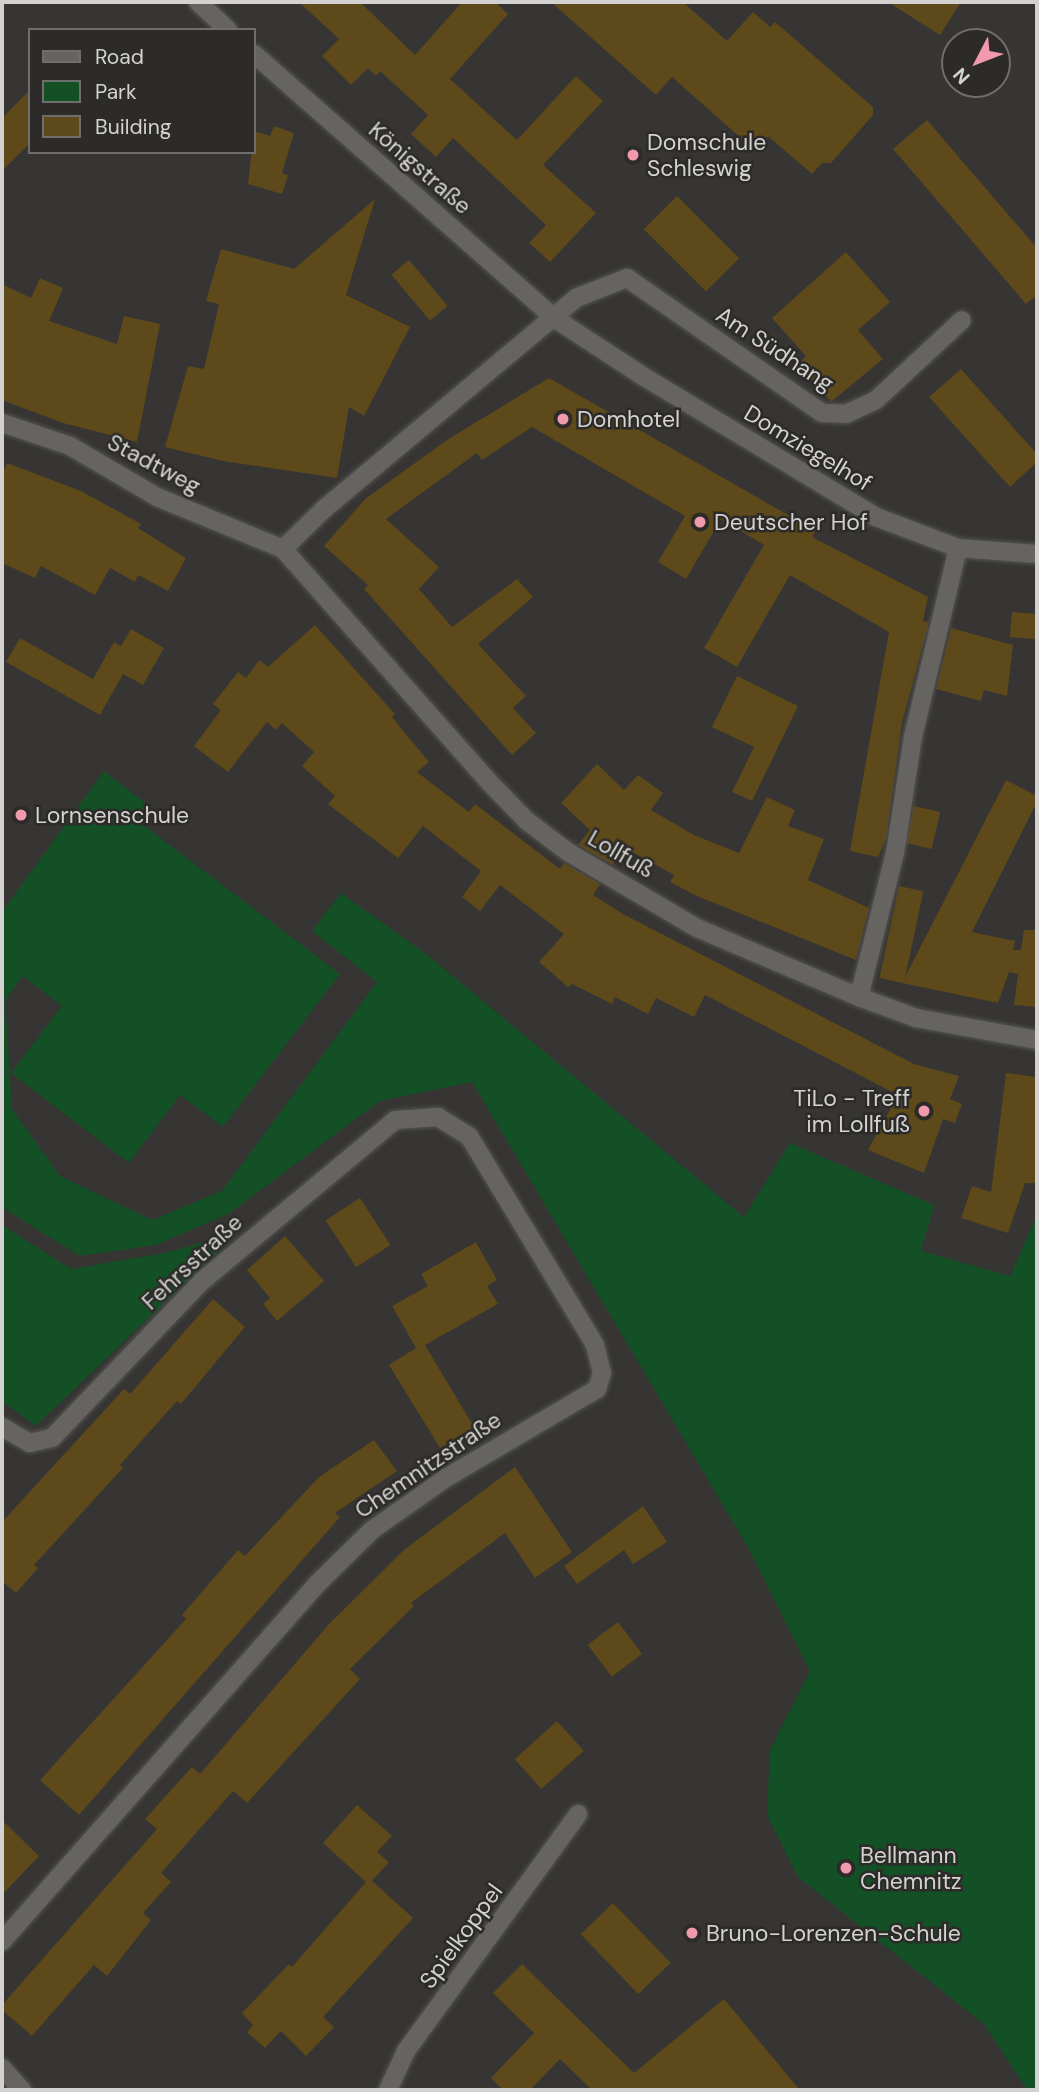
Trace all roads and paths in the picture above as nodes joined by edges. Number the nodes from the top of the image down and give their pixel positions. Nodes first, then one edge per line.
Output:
1 (198, 2) edge
2 (226, 28) edge
3 (256, 56) edge
4 (554, 318) junction
5 (962, 320) dead end
6 (2, 423) edge
7 (958, 548) junction
8 (283, 549) junction
9 (1037, 554) edge
10 (859, 997) junction
11 (1037, 1040) edge
12 (395, 1120) joint
13 (2, 1427) edge
14 (578, 1814) dead end
15 (2, 1942) edge
16 (2, 2068) edge
17 (22, 2090) edge
18 (388, 2090) edge

1 - 2 street
3 - 4 street, Königstraße
4 - 5 street, Am Südhang
4 - 7 street, Domziegelhof
4 - 8 street
6 - 8 street, Stadtweg
7 - 9 street, Domziegelhof
7 - 10 street
8 - 10 street, Lollfuß
10 - 11 street, Lollfuß
12 - 13 street, Fehrsstraße
12 - 15 street, Chemnitzstraße
14 - 18 street, Spielkoppel
16 - 17 street

